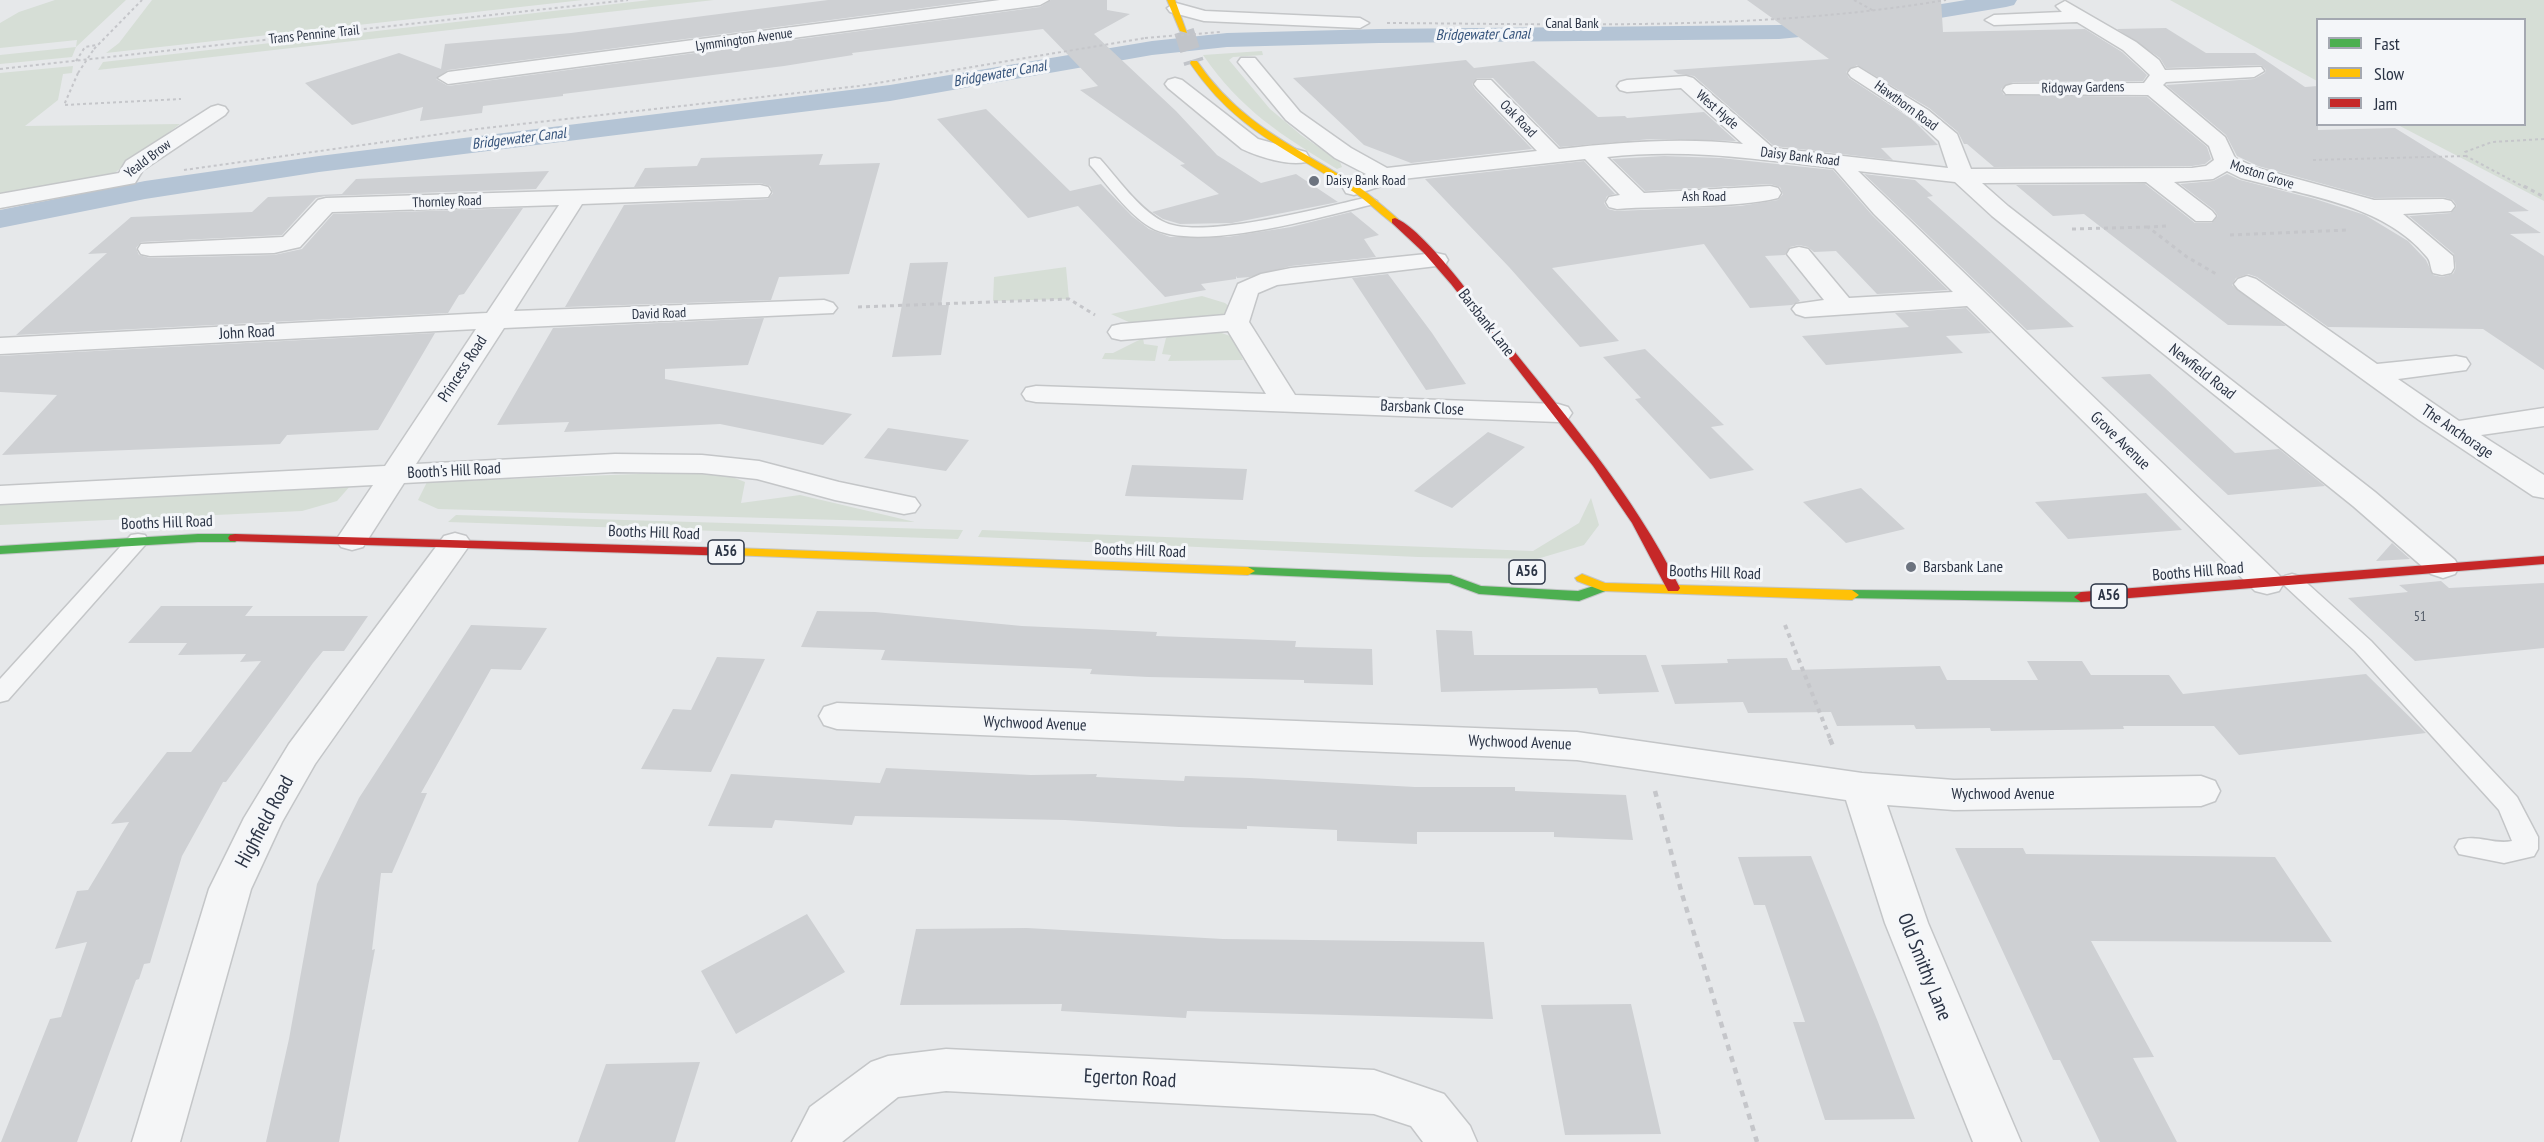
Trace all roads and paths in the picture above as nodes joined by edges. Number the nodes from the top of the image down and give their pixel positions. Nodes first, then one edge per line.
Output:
1 (142, 0) edge
2 (628, 0) edge
3 (1040, 0) edge
4 (1854, 0) edge
5 (1946, 0) edge
6 (1173, 4) edge
7 (1874, 12) junction
8 (1994, 20) dead end
9 (1360, 23) joint
10 (1184, 31) tunnel mouth
11 (1221, 32) dead end
12 (98, 45) junction
13 (75, 61) junction
14 (1248, 62) dead end
15 (1194, 63) tunnel mouth
16 (0, 69) edge
17 (2254, 71) dead end
18 (1858, 73) dead end
19 (439, 79) dead end
20 (2157, 82) junction
21 (1175, 84) tunnel mouth
22 (1484, 84) dead end
23 (1627, 86) dead end
24 (2013, 90) dead end
25 (181, 99) dead end
26 (218, 111) dead end
27 (2544, 139) edge
28 (1589, 151) junction
29 (1766, 153) junction
30 (1552, 154) junction
31 (2466, 156) junction
32 (1298, 157) junction
33 (2302, 160) dead end
34 (1095, 162) dead end
35 (1842, 162) junction
36 (2225, 162) junction
37 (1384, 175) junction
38 (2151, 175) junction
39 (1962, 177) junction
40 (127, 178) junction
41 (760, 192) dead end
42 (1770, 193) dead end
43 (1362, 195) junction
44 (2544, 197) edge
45 (574, 199) junction
46 (0, 201) edge
47 (2443, 206) dead end
48 (2373, 207) junction
49 (2204, 216) joint
50 (2401, 222) junction
51 (2148, 227) junction
52 (2023, 230) junction
53 (2221, 235) dead end
54 (150, 249) dead end
55 (1799, 254) dead end
56 (1436, 260) junction
57 (2442, 268) dead end
58 (2247, 284) joint
59 (1974, 298) junction
60 (1842, 306) junction
61 (824, 308) joint
62 (1805, 309) dead end
63 (494, 320) junction
64 (1236, 322) junction
65 (1121, 332) joint
66 (0, 346) edge
67 (2456, 364) dead end
68 (2373, 373) junction
69 (1036, 394) dead end
70 (1285, 402) junction
71 (1558, 413) junction
72 (2544, 417) edge
73 (2457, 430) junction
74 (396, 474) junction
75 (2544, 489) edge
76 (0, 495) edge
77 (904, 506) dead end
78 (138, 540) junction
79 (352, 540) junction
80 (454, 543) junction
81 (0, 550) edge
82 (2544, 560) edge
83 (2443, 567) junction
84 (1469, 573) dead end
85 (1572, 573) dead end
86 (1451, 579) junction
87 (2279, 582) junction
88 (1603, 587) junction
89 (1673, 588) junction
90 (1766, 591) junction
91 (0, 694) edge
92 (837, 716) dead end
93 (1645, 754) junction
94 (1862, 788) junction
95 (2201, 791) dead end
96 (2468, 847) dead end
97 (156, 1142) edge
98 (816, 1142) edge
99 (1453, 1142) edge
100 (1757, 1142) edge
101 (1997, 1142) edge

1 - 12 path
2 - 13 path, Trans Pennine Trail
3 - 19 street, Lymmington Avenue
4 - 7 path
5 - 7 path, Canal Bank
6 - 9 street
6 - 10 main road
7 - 9 path, Canal Bank
8 - 20 street
11 - 40 path, bridge
12 - 13 path
12 - 25 path, bridge
13 - 16 path, Trans Pennine Trail
14 - 37 street
15 - 32 main road, Barsbank Lane
17 - 20 street, Ridgway Gardens
18 - 39 street, Hawthorn Road
20 - 24 street, Ridgway Gardens
20 - 36 street
21 - 32 street, Barsbank Lane
22 - 30 street, Oak Road
23 - 29 street, West Hyde
26 - 40 street, Yeald Brow
27 - 31 path
28 - 29 street, Daisy Bank Road
28 - 30 street, Daisy Bank Road
28 - 42 street, Ash Road
29 - 35 street, Daisy Bank Road
30 - 37 street, Daisy Bank Road
31 - 33 path
31 - 44 path
32 - 43 main road, Barsbank Lane
34 - 43 lane
35 - 39 street, Daisy Bank Road
35 - 59 street, Grove Avenue
36 - 38 street, Moston Grove
36 - 48 street, Moston Grove
37 - 43 street, Daisy Bank Road
38 - 39 street, Moston Grove
38 - 49 street
39 - 52 street, Newfield Road
40 - 46 street, Yeald Brow
41 - 45 street, Thornley Road
43 - 56 main road, Barsbank Lane
45 - 54 street, Thornley Road
45 - 63 street, Princess Road
47 - 48 street, Moston Grove
48 - 50 street, Moston Grove
49 - 51 path
50 - 53 path
50 - 57 street, Moston Grove
51 - 52 path
51 - 58 path
52 - 83 street, Newfield Road
55 - 60 street
56 - 64 street
56 - 71 main road, Barsbank Lane
58 - 68 street, The Anchorage
59 - 60 street
59 - 87 street, Grove Avenue
60 - 62 street
61 - 63 street, David Road
61 - 65 path
63 - 66 street, John Road
63 - 74 street, Princess Road
64 - 65 street
64 - 70 street
67 - 68 street
68 - 73 street, The Anchorage
69 - 70 street, Barsbank Close
70 - 71 street, Barsbank Close
71 - 89 main road, Barsbank Lane
72 - 73 street
73 - 75 street, The Anchorage
74 - 76 street, Booth's Hill Road
74 - 77 street, Booth's Hill Road
74 - 79 street, Princess Road
78 - 79 main road, Booths Hill Road / A56
78 - 81 main road, Booths Hill Road / A56
78 - 91 lane
79 - 80 main road, Booths Hill Road / A56
80 - 86 main road, Booths Hill Road / A56
80 - 97 street, Highfield Road
82 - 83 main road, Booths Hill Road / A56
83 - 87 main road, Booths Hill Road / A56
84 - 86 main road, Booths Hill Road / A56
85 - 88 main road, Booths Hill Road / A56
86 - 88 main road, Booths Hill Road / A56
87 - 90 main road, Booths Hill Road / A56
87 - 96 lane
88 - 89 main road, Booths Hill Road / A56
89 - 90 main road, Booths Hill Road / A56
90 - 94 path
92 - 93 street, Wychwood Avenue
93 - 94 street, Wychwood Avenue
93 - 100 path
94 - 95 street, Wychwood Avenue
94 - 101 street, Old Smithy Lane
98 - 99 street, Egerton Road

